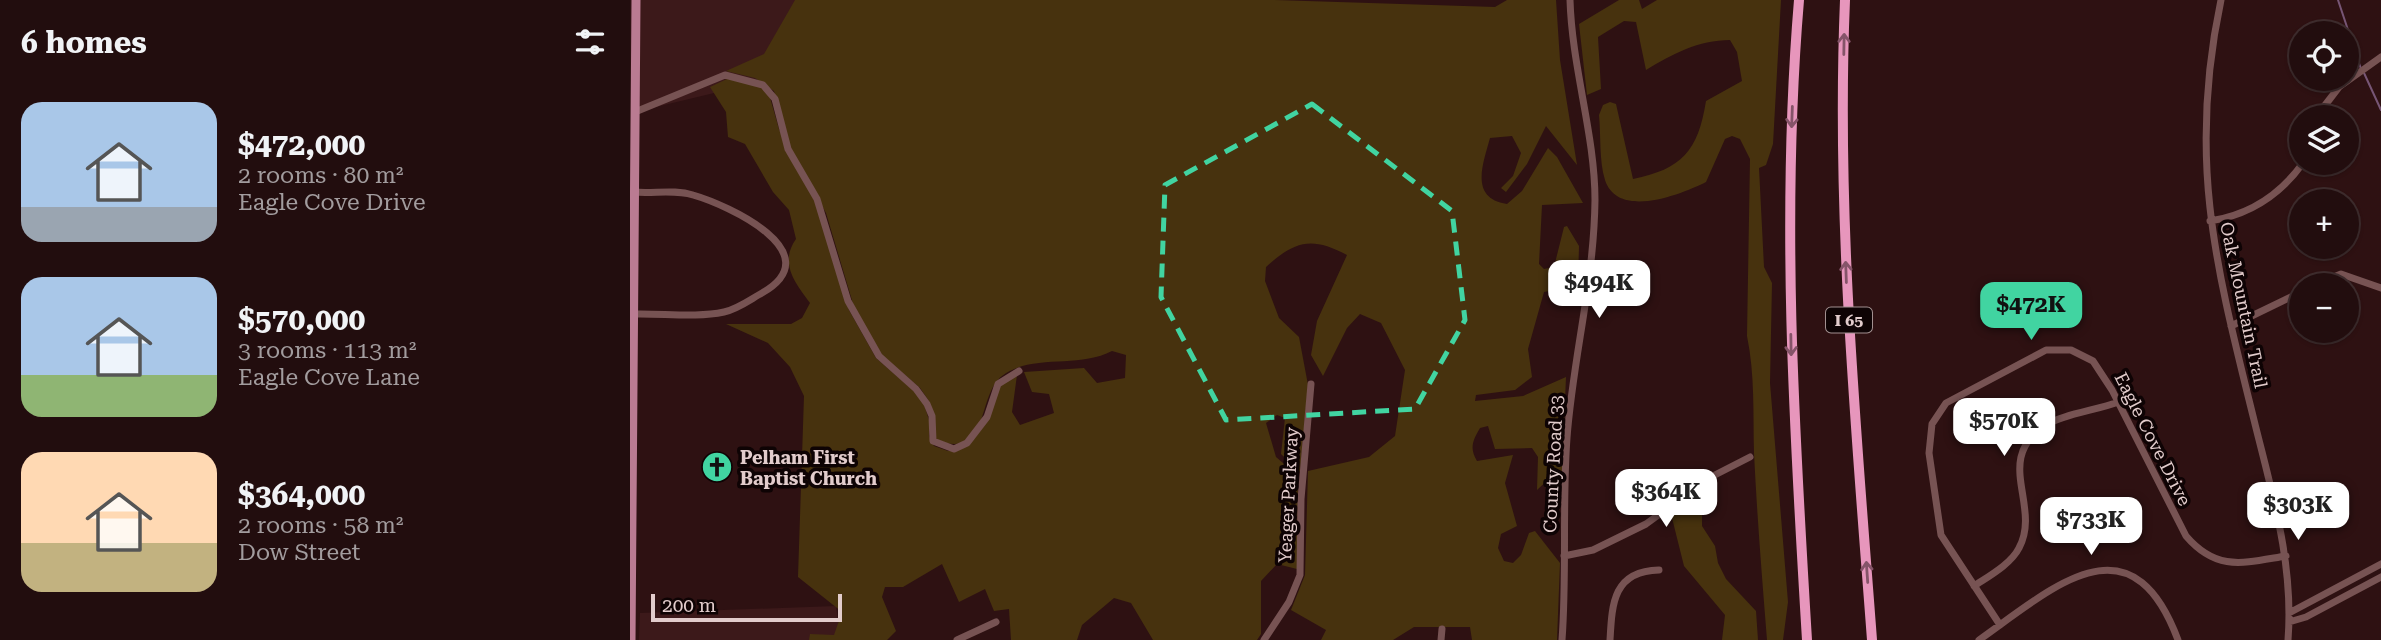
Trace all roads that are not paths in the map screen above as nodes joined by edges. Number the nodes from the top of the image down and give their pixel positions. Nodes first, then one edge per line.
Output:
1 (636, 0) edge
2 (1570, 0) edge
3 (1799, 0) edge
4 (1845, 0) edge
5 (2221, 0) edge
6 (2381, 57) edge
7 (2325, 105) edge
8 (632, 113) edge
9 (2293, 175) edge
10 (632, 191) edge
11 (2210, 221) junction
12 (2359, 280) edge
13 (2381, 288) edge
14 (2289, 298) edge
15 (632, 314) edge
16 (2231, 326) junction
17 (1019, 370) dead end
18 (1311, 384) dead end
19 (2118, 402) junction
20 (631, 451) edge
21 (1750, 457) dead end
22 (631, 535) edge
23 (1564, 556) junction
24 (2286, 556) junction
25 (2381, 565) edge
26 (1660, 570) dead end
27 (2381, 577) edge
28 (1974, 586) junction
29 (2289, 618) junction
30 (996, 622) dead end
31 (630, 625) edge
32 (2000, 625) junction
33 (1442, 629) dead end
34 (969, 638) edge
35 (631, 640) edge
36 (957, 640) edge
37 (1264, 640) edge
38 (1441, 640) edge
39 (1562, 640) edge
40 (1610, 640) edge
41 (1807, 640) edge
42 (1872, 640) edge
43 (1979, 640) edge
44 (2178, 640) edge
45 (2288, 640) edge

1 - 8 main road
2 - 23 street, County Road 33
3 -> 41 highway
42 -> 4 highway, I 65
5 - 11 street, Oak Mountain Trail
6 - 7 street
8 - 10 main road
8 - 17 street
9 - 11 street
10 - 15 main road
10 - 15 street
11 - 16 street, Oak Mountain Trail
12 - 13 street
14 - 16 street
15 - 20 main road
16 - 24 street, Oak Mountain Trail
18 - 37 street, Yeager Parkway
19 - 24 street, Eagle Cove Drive
19 - 28 street
19 - 28 street, Eagle Cove Drive
20 - 22 main road
21 - 23 street
22 - 31 main road
23 - 39 street, County Road 33
24 - 29 street, Oak Mountain Trail
25 - 29 street
26 - 40 street
27 - 29 street
28 - 32 street, Eagle Cove Drive
29 - 45 street, Oak Mountain Trail
30 - 34 street
31 - 35 main road
32 - 43 street
32 - 44 street
33 - 38 street
34 - 36 street

